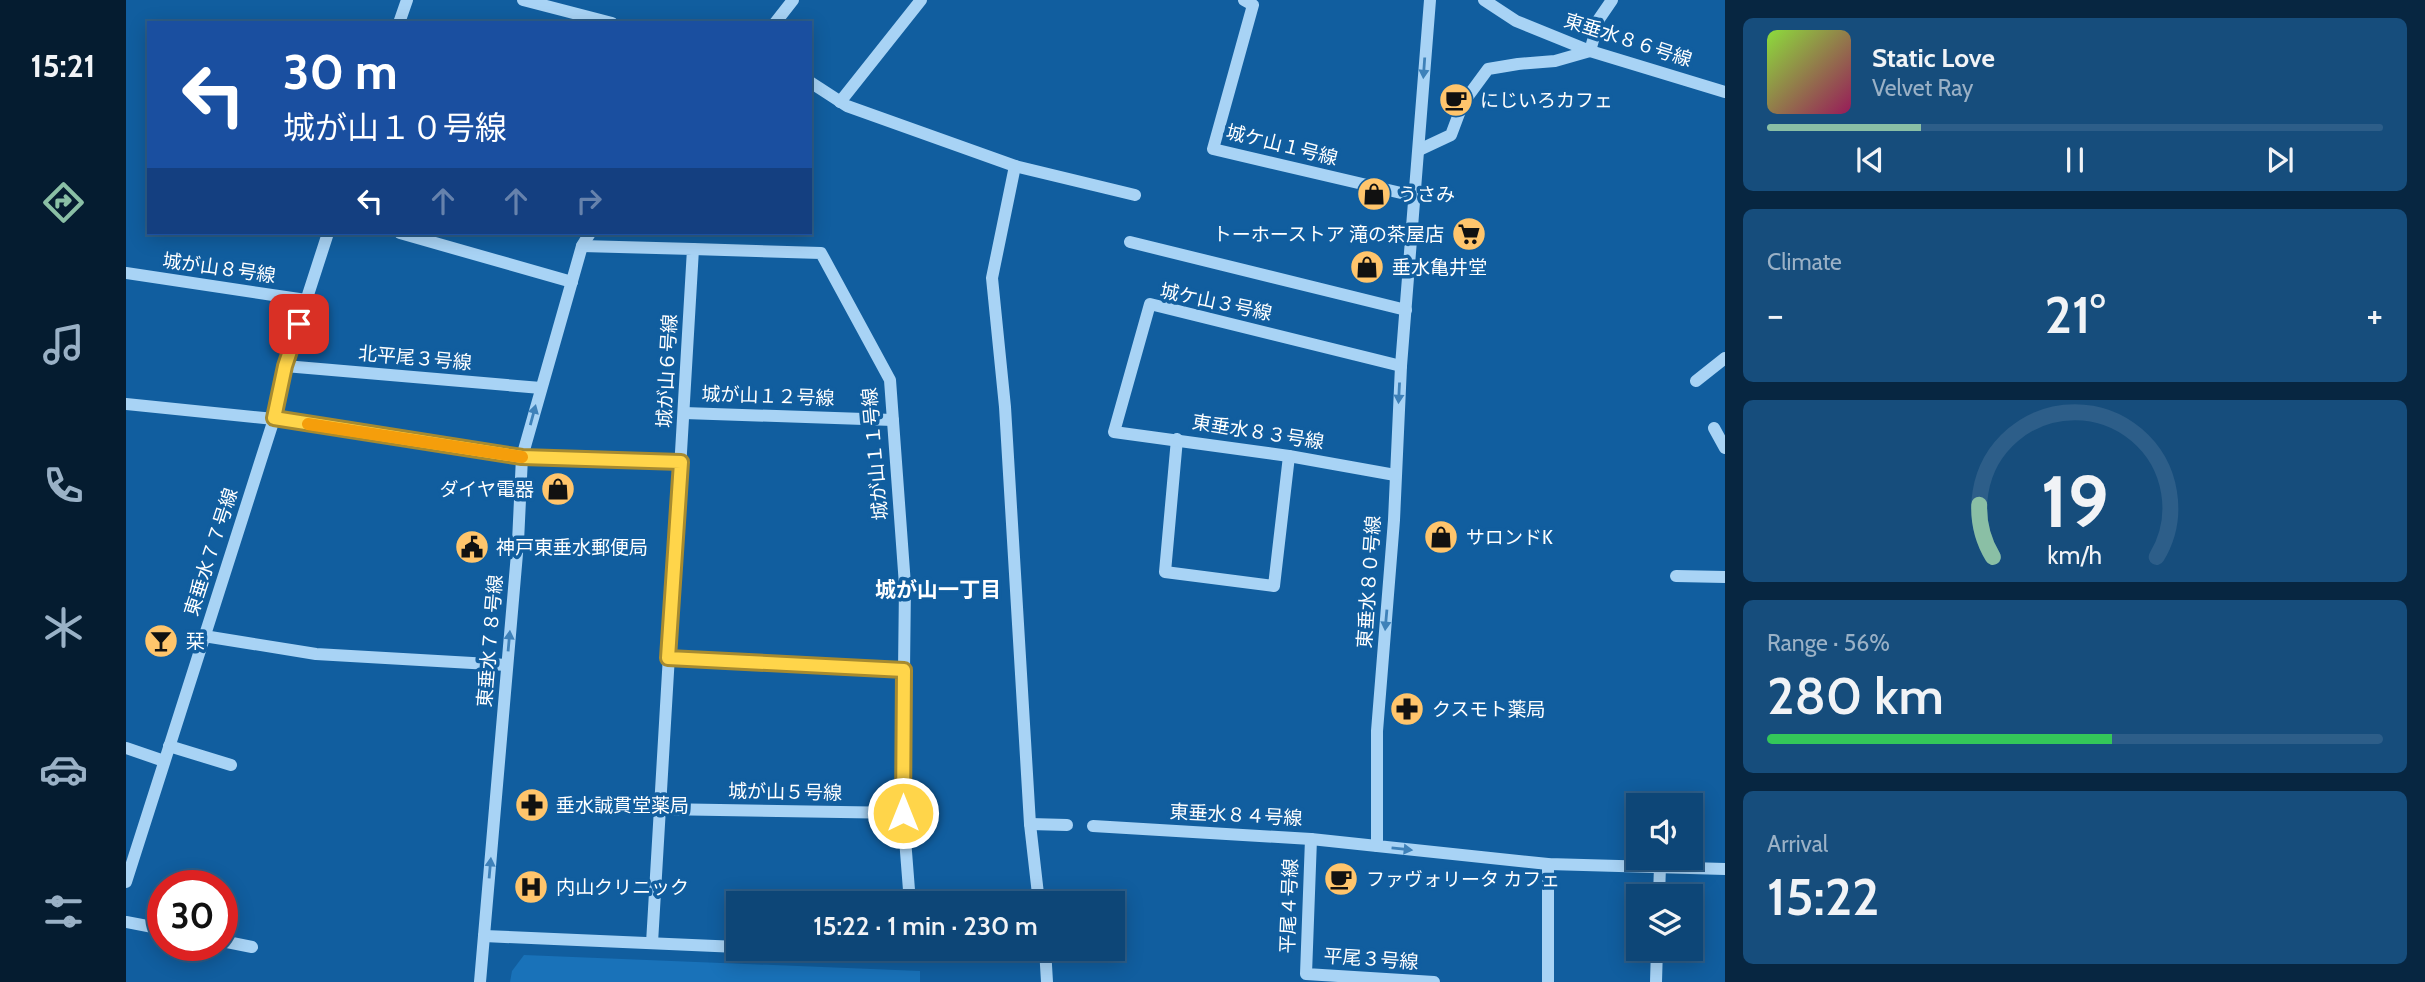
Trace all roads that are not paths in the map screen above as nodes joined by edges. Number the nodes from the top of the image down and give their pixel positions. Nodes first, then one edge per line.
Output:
1 (407, 0) edge
2 (523, 0) edge
3 (793, 0) edge
4 (921, 0) edge
5 (1244, 0) edge
6 (1430, 0) edge
7 (1484, 0) edge
8 (1612, 0) edge
9 (400, 21) edge
10 (604, 21) edge
11 (777, 21) edge
12 (1590, 51) junction
13 (812, 83) edge
14 (1725, 92) edge
15 (840, 102) junction
16 (1419, 150) junction
17 (1015, 166) junction
18 (1135, 195) dead end
19 (1415, 196) junction
20 (327, 235) edge
21 (407, 235) edge
22 (589, 235) edge
23 (1130, 242) dead end
24 (582, 246) junction
25 (693, 249) junction
26 (126, 273) edge
27 (572, 282) junction
28 (306, 300) junction
29 (1406, 310) junction
30 (1725, 358) edge
31 (285, 366) junction
32 (1401, 366) junction
33 (1696, 381) dead end
34 (541, 388) junction
35 (126, 404) edge
36 (684, 413) junction
37 (274, 418) junction
38 (893, 420) junction
39 (1714, 428) dead end
40 (1114, 432) joint
41 (1177, 439) junction
42 (1725, 448) edge
43 (1289, 456) junction
44 (522, 457) junction
45 (681, 462) junction
46 (1395, 475) junction
47 (1676, 576) dead end
48 (1725, 577) edge
49 (204, 636) junction
50 (668, 658) junction
51 (507, 666) junction
52 (904, 670) junction
53 (169, 746) junction
54 (126, 748) edge
55 (164, 761) junction
56 (230, 765) dead end
57 (660, 809) junction
58 (903, 813) junction
59 (1031, 824) junction
60 (1067, 825) dead end
61 (1093, 826) dead end
62 (1311, 839) junction
63 (1377, 846) junction
64 (1548, 864) junction
65 (1626, 865) edge
66 (1703, 868) edge
67 (1725, 869) edge
68 (126, 881) edge
69 (909, 891) edge
70 (1038, 891) edge
71 (126, 922) edge
72 (147, 926) edge
73 (484, 936) junction
74 (652, 943) junction
75 (238, 944) edge
76 (726, 946) edge
77 (252, 947) dead end
78 (1047, 961) edge
79 (1657, 961) edge
80 (1306, 974) joint
81 (480, 982) edge
82 (1047, 982) edge
83 (1434, 982) edge
84 (1548, 982) edge
85 (1656, 982) edge

1 - 9 street
2 - 10 street
3 - 11 street
4 - 15 street
5 - 19 street, 城ケ山１号線
6 -> 16 street, 東垂水８０号線
7 - 12 street, 東垂水８６号線
8 - 12 street
12 - 14 street, 東垂水８６号線
12 - 16 street
13 - 15 street
15 - 17 street
16 - 19 street, 東垂水８０号線
17 - 18 street
17 - 59 street
19 - 29 street, 東垂水８０号線
20 - 28 street, 東垂水７７号線
21 - 27 street
22 - 24 street, 東垂水７８号線
23 - 29 street
24 - 25 street
24 - 27 street, 東垂水７８号線
25 - 36 street, 城が山６号線
25 - 38 street, 城が山１１号線
26 - 28 street, 城が山８号線
27 - 34 street, 東垂水７８号線
28 - 31 street, 東垂水７７号線
29 - 32 street, 東垂水８０号線
30 - 33 street
31 - 34 street, 北平尾３号線
31 - 37 street, 東垂水７７号線
32 - 40 street, 城ケ山３号線
32 -> 46 street, 東垂水８０号線
44 -> 34 street, 東垂水７８号線
35 - 37 street
36 - 38 street, 城が山１２号線
36 - 45 street, 城が山６号線
37 - 44 street
37 - 49 street, 東垂水７７号線
38 - 52 street, 城が山１１号線
39 - 42 street
40 - 41 street, 東垂水８３号線
41 - 43 street, 東垂水８３号線
41 - 43 street
43 - 46 street, 東垂水８３号線
44 - 45 street
51 -> 44 street, 東垂水７８号線
45 - 50 street, 城が山６号線
46 -> 63 street, 東垂水８０号線
47 - 48 street
49 - 51 street
49 - 53 street, 東垂水７７号線
50 - 52 street
50 - 57 street, 城が山６号線
73 -> 51 street, 東垂水７８号線
52 - 58 street, 城が山１１号線
53 - 55 street, 東垂水７７号線
53 - 56 street
54 - 55 street
55 - 68 street, 東垂水７７号線
57 - 58 street, 城が山５号線
57 - 74 street, 城が山６号線
58 - 69 street
59 - 60 street
59 - 70 street
61 - 62 street, 東垂水８４号線
62 - 63 street, 東垂水８４号線
62 - 80 street, 平尾４号線
63 -> 64 street
64 - 65 street
64 - 84 street
66 - 67 street
71 - 72 street
73 - 74 street
73 - 81 street, 東垂水７８号線
74 - 76 street
75 - 77 street
78 - 82 street
79 - 85 street
80 - 83 street, 平尾３号線

